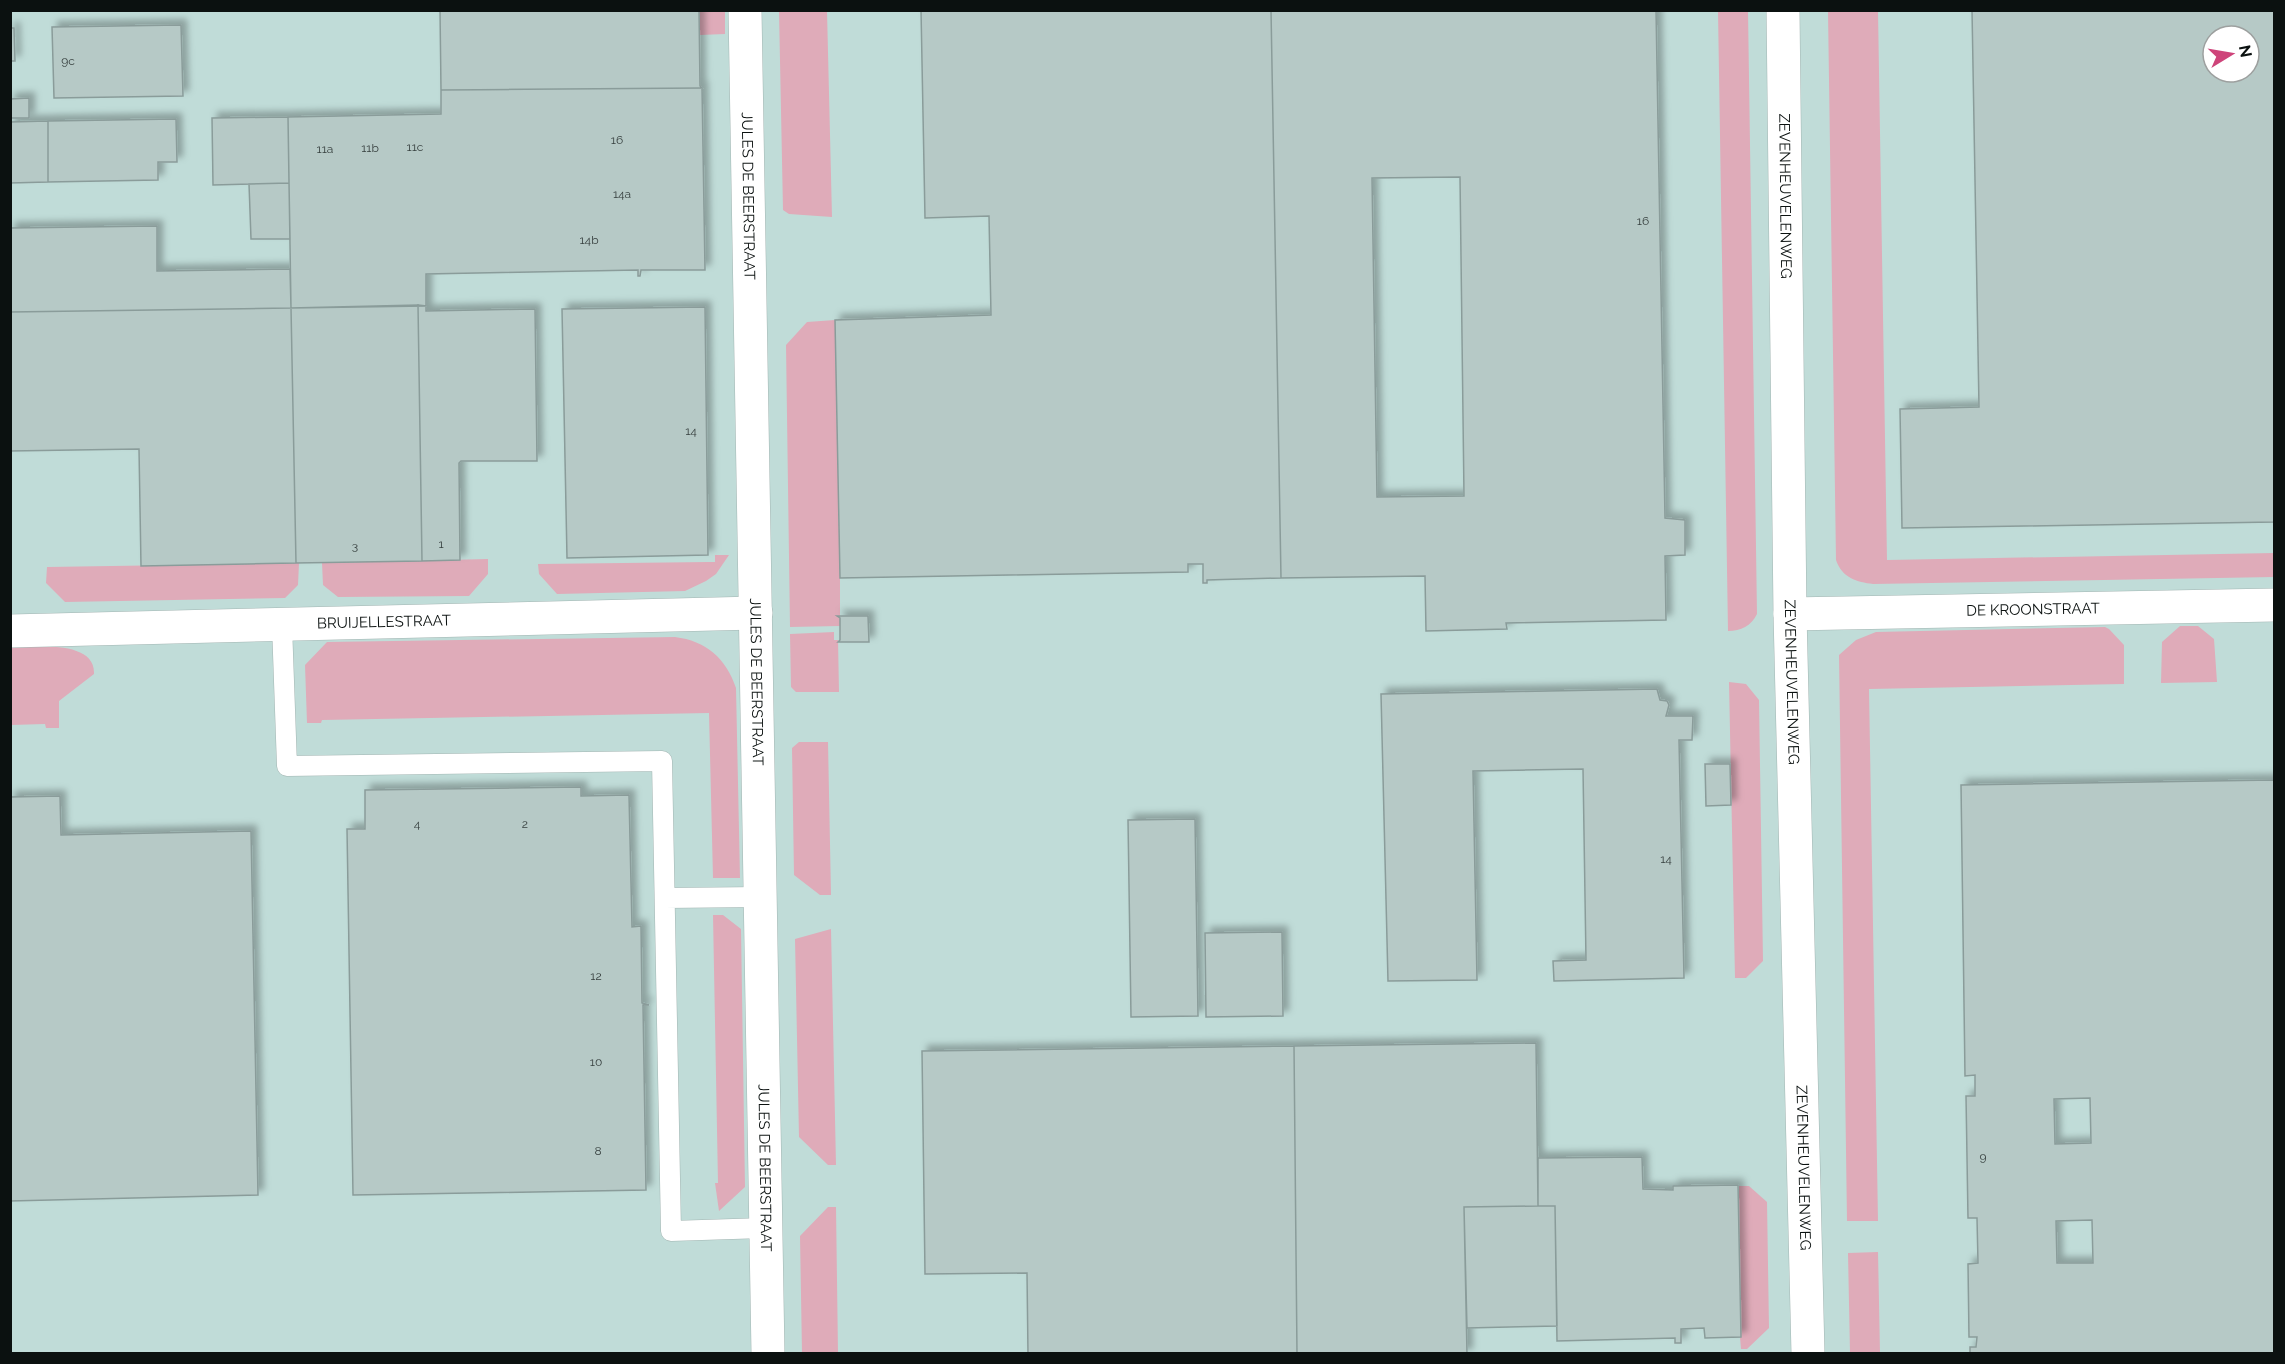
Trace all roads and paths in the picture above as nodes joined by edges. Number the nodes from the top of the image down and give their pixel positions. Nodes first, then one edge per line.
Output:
1 (746, 10) edge
2 (1783, 10) edge
3 (2274, 605) edge
4 (756, 613) junction
5 (1790, 614) junction
6 (282, 625) junction
7 (10, 632) edge
8 (760, 897) junction
9 (665, 898) junction
10 (766, 1228) junction
11 (768, 1353) edge
12 (1808, 1353) edge

1 - 4 street, JULES DE BEERSTRAAT
2 - 5 street, ZEVENHEUVELENWEG
3 - 5 street, DE KROONSTRAAT
4 - 6 street, BRUIJELLESTRAAT
4 - 8 street, JULES DE BEERSTRAAT
5 - 12 street, ZEVENHEUVELENWEG
6 - 7 street, BRUIJELLESTRAAT
6 - 9 lane
8 - 9 lane
8 - 10 street, JULES DE BEERSTRAAT
9 - 10 lane
10 - 11 street, JULES DE BEERSTRAAT

